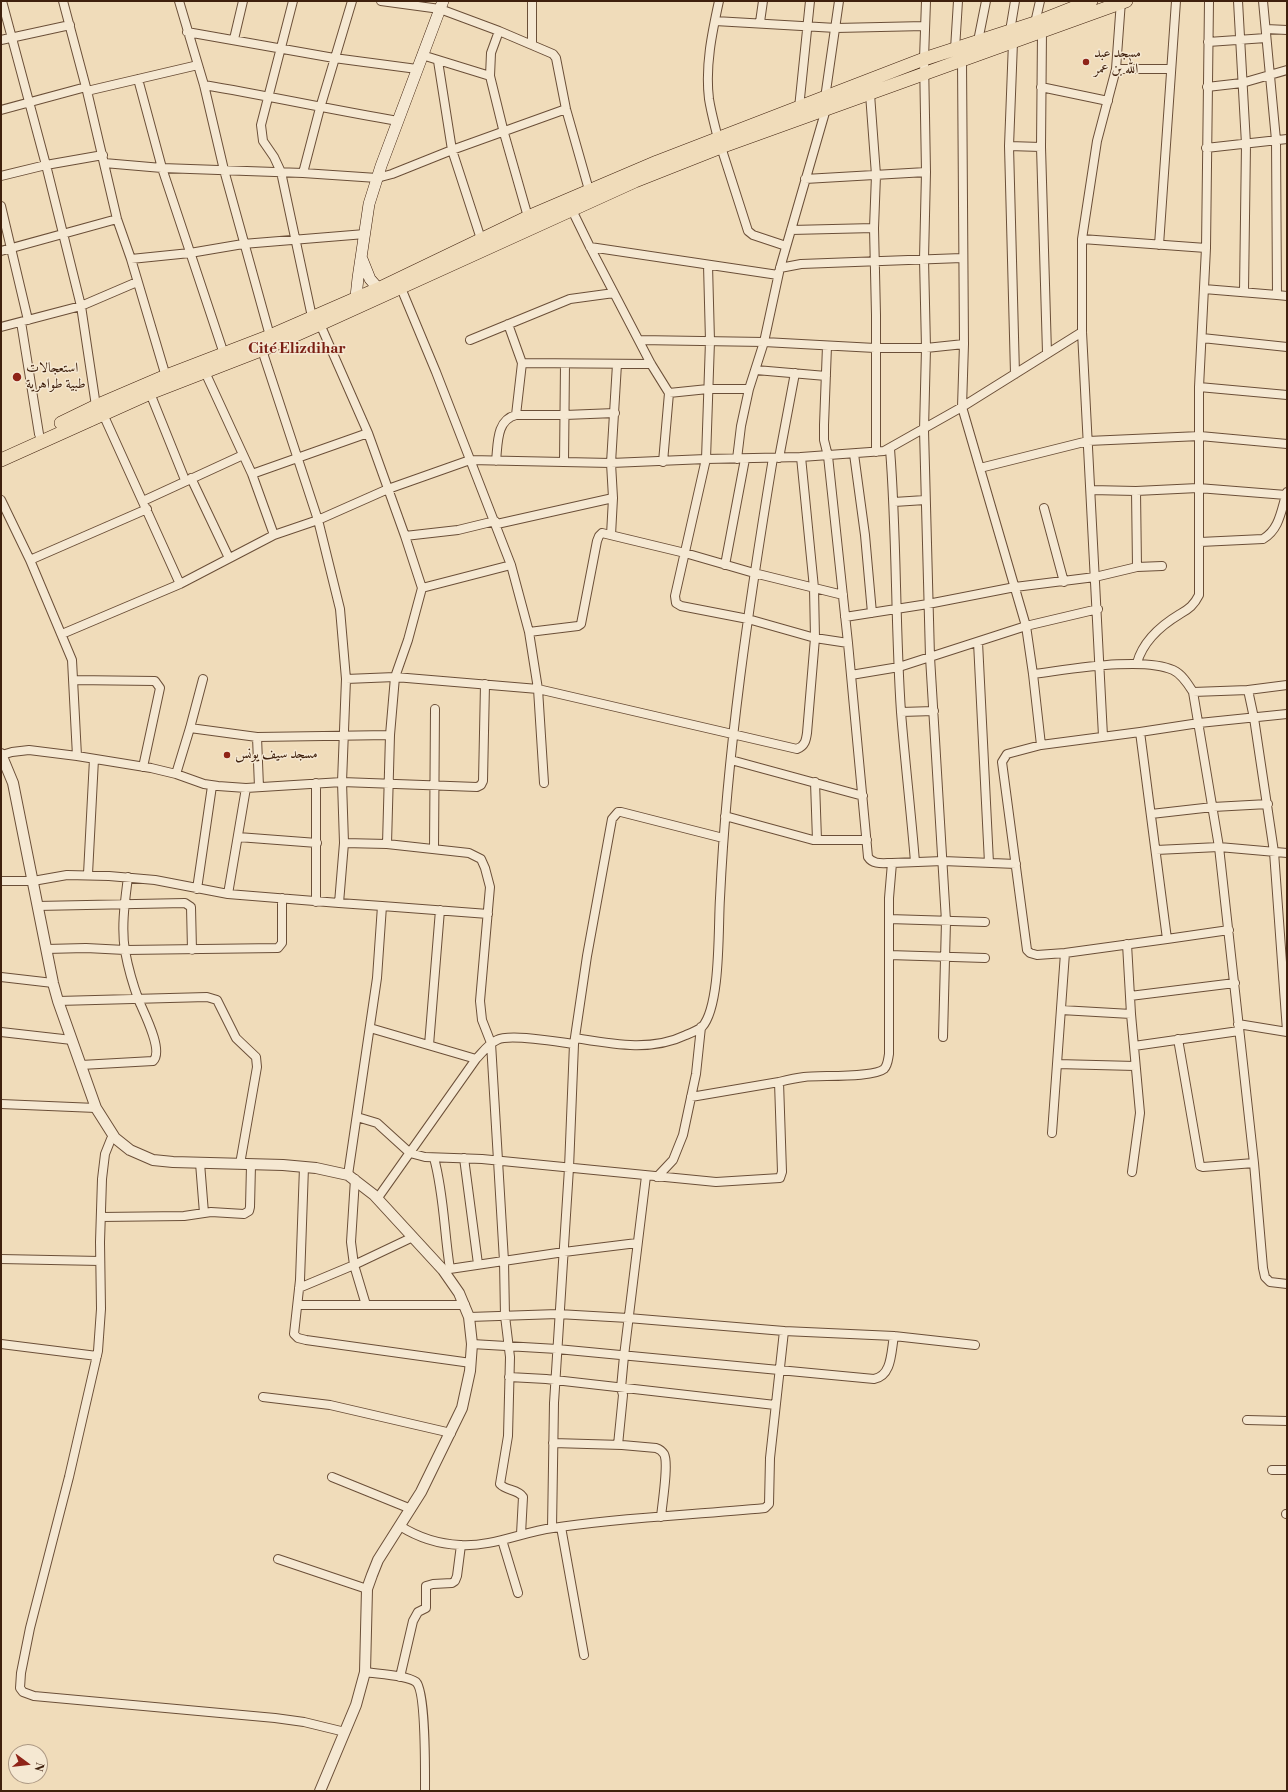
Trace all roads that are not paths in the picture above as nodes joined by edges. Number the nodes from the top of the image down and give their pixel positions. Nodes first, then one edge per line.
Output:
1 (2, 1) edge
2 (63, 1) edge
3 (179, 1) edge
4 (243, 1) edge
5 (294, 1) edge
6 (352, 1) edge
7 (381, 1) edge
8 (532, 1) edge
9 (719, 1) edge
10 (763, 1) edge
11 (810, 1) edge
12 (839, 1) edge
13 (926, 1) edge
14 (958, 1) edge
15 (986, 1) edge
16 (1015, 1) edge
17 (1040, 1) edge
18 (1091, 1) edge
19 (1176, 1) edge
20 (1209, 1) edge
21 (1238, 1) edge
22 (1263, 1) edge
23 (1123, 2) edge
24 (441, 5) edge
25 (715, 21) junction
26 (760, 22) junction
27 (70, 25) junction
28 (808, 26) junction
29 (924, 26) junction
30 (1038, 27) junction
31 (836, 28) junction
32 (1266, 29) junction
33 (1287, 30) edge
34 (499, 31) junction
35 (188, 32) junction
36 (1011, 37) junction
37 (12, 38) junction
38 (1266, 38) junction
39 (234, 39) junction
40 (1, 40) edge
41 (1240, 40) junction
42 (978, 41) junction
43 (1208, 42) junction
44 (532, 44) junction
45 (280, 47) junction
46 (955, 49) junction
47 (422, 56) junction
48 (334, 58) junction
49 (924, 59) junction
50 (438, 61) junction
51 (962, 61) junction
52 (198, 65) junction
53 (417, 69) junction
54 (1116, 69) junction
55 (1171, 69) junction
56 (1287, 70) edge
57 (924, 74) junction
58 (1270, 75) junction
59 (490, 76) junction
60 (138, 79) junction
61 (1242, 83) junction
62 (204, 85) junction
63 (1041, 87) junction
64 (1207, 88) junction
65 (87, 89) junction
66 (870, 94) junction
67 (268, 96) junction
68 (1108, 100) junction
69 (826, 103) junction
70 (29, 104) junction
71 (320, 108) junction
72 (799, 108) junction
73 (566, 109) junction
74 (1, 110) edge
75 (398, 121) junction
76 (504, 133) junction
77 (1287, 139) edge
78 (1276, 140) junction
79 (720, 143) junction
80 (1246, 144) junction
81 (1009, 146) junction
82 (1041, 147) junction
83 (1206, 148) junction
84 (452, 150) junction
85 (103, 159) junction
86 (46, 165) junction
87 (162, 168) junction
88 (224, 170) junction
89 (281, 172) junction
90 (926, 172) junction
91 (303, 173) junction
92 (876, 175) junction
93 (1, 176) edge
94 (377, 178) junction
95 (805, 179) junction
96 (589, 190) junction
97 (570, 204) junction
98 (1, 206) edge
99 (528, 217) junction
100 (117, 218) junction
101 (874, 228) junction
102 (790, 230) junction
103 (62, 234) junction
104 (365, 234) junction
105 (481, 239) junction
106 (1082, 239) junction
107 (296, 240) junction
108 (244, 244) junction
109 (1159, 245) junction
110 (786, 246) junction
111 (590, 247) junction
112 (12, 248) junction
113 (1206, 248) junction
114 (1, 251) edge
115 (190, 253) junction
116 (362, 258) junction
117 (962, 258) junction
118 (131, 259) junction
119 (924, 259) junction
120 (875, 262) junction
121 (708, 266) junction
122 (779, 272) junction
123 (137, 282) junction
124 (401, 288) junction
125 (1204, 288) junction
126 (1244, 291) junction
127 (381, 292) junction
128 (614, 293) junction
129 (1277, 295) junction
130 (1287, 296) edge
131 (355, 303) junction
132 (81, 306) junction
133 (24, 321) junction
134 (316, 321) junction
135 (508, 324) junction
136 (1, 327) edge
137 (1082, 332) junction
138 (270, 336) junction
139 (1202, 338) junction
140 (470, 340) dead end
141 (639, 340) junction
142 (710, 341) junction
143 (764, 342) junction
144 (964, 344) junction
145 (827, 346) junction
146 (1287, 347) edge
147 (875, 348) junction
148 (926, 348) junction
149 (262, 350) junction
150 (1047, 353) junction
151 (224, 354) junction
152 (522, 363) junction
153 (565, 364) junction
154 (617, 364) junction
155 (651, 364) junction
156 (756, 370) junction
157 (205, 372) junction
158 (795, 373) junction
159 (1015, 374) junction
160 (826, 376) junction
161 (167, 381) junction
162 (1199, 387) junction
163 (708, 389) junction
164 (749, 389) junction
165 (150, 393) junction
166 (669, 393) junction
167 (1287, 395) edge
168 (962, 407) junction
169 (99, 410) junction
170 (615, 413) junction
171 (516, 415) junction
172 (565, 415) junction
173 (924, 430) junction
174 (368, 433) junction
175 (39, 434) junction
176 (1200, 436) junction
177 (1088, 441) junction
178 (1287, 444) edge
179 (890, 449) junction
180 (1, 451) edge
181 (876, 452) junction
182 (854, 454) junction
183 (243, 455) junction
184 (828, 456) junction
185 (801, 457) junction
186 (776, 458) junction
187 (298, 459) junction
188 (706, 459) junction
189 (741, 459) junction
190 (1, 460) edge
191 (470, 460) junction
192 (496, 461) junction
193 (564, 462) junction
194 (663, 462) junction
195 (611, 463) junction
196 (980, 468) junction
197 (252, 474) junction
198 (188, 479) junction
199 (1198, 488) junction
200 (388, 489) junction
201 (1091, 490) junction
202 (1136, 491) junction
203 (1287, 494) edge
204 (613, 498) junction
205 (1, 500) edge
206 (926, 500) junction
207 (143, 501) junction
208 (894, 502) junction
209 (1044, 508) dead end
210 (147, 509) junction
211 (318, 520) junction
212 (496, 522) junction
213 (274, 535) junction
214 (611, 535) junction
215 (405, 536) junction
216 (1200, 542) junction
217 (685, 553) junction
218 (229, 558) junction
219 (30, 560) junction
220 (511, 565) junction
221 (725, 565) junction
222 (1162, 566) dead end
223 (1137, 567) junction
224 (754, 573) junction
225 (1095, 577) junction
226 (1064, 582) junction
227 (180, 584) junction
228 (1015, 587) junction
229 (422, 588) junction
230 (814, 588) junction
231 (843, 595) junction
232 (928, 604) junction
233 (896, 609) junction
234 (1098, 610) junction
235 (872, 613) junction
236 (845, 617) junction
237 (748, 619) junction
238 (1026, 626) junction
239 (529, 632) junction
240 (62, 634) junction
241 (815, 638) junction
242 (978, 642) junction
243 (848, 643) junction
244 (930, 656) junction
245 (1137, 664) junction
246 (1100, 666) junction
247 (899, 667) junction
248 (1033, 674) junction
249 (851, 675) junction
250 (395, 677) junction
251 (203, 679) dead end
252 (73, 680) junction
253 (346, 680) junction
254 (485, 684) junction
255 (1287, 684) edge
256 (538, 689) junction
257 (1248, 690) junction
258 (1193, 692) junction
259 (435, 709) dead end
260 (934, 711) junction
261 (901, 712) junction
262 (1287, 714) edge
263 (1254, 718) junction
264 (1199, 723) junction
265 (190, 728) junction
266 (1140, 732) junction
267 (733, 733) junction
268 (343, 735) junction
269 (390, 735) junction
270 (1103, 736) junction
271 (257, 737) junction
272 (1041, 745) junction
273 (2, 755) edge
274 (77, 756) junction
275 (94, 759) junction
276 (731, 760) junction
277 (143, 767) junction
278 (176, 774) junction
279 (342, 782) junction
280 (815, 782) junction
281 (316, 783) junction
282 (389, 783) junction
283 (544, 783) dead end
284 (212, 786) junction
285 (435, 786) junction
286 (259, 787) junction
287 (246, 788) junction
288 (863, 796) junction
289 (1268, 804) junction
290 (1213, 807) junction
291 (1150, 814) junction
292 (725, 816) junction
293 (238, 837) junction
294 (723, 838) junction
295 (818, 840) junction
296 (867, 840) junction
297 (317, 842) junction
298 (344, 843) junction
299 (387, 844) junction
300 (1219, 847) junction
301 (434, 849) junction
302 (1156, 850) junction
303 (1274, 852) junction
304 (1287, 853) edge
305 (943, 861) junction
306 (915, 862) junction
307 (892, 863) junction
308 (989, 863) junction
309 (1016, 864) junction
310 (88, 874) junction
311 (128, 877) junction
312 (1, 881) edge
313 (33, 881) junction
314 (197, 889) junction
315 (228, 894) junction
316 (282, 898) junction
317 (316, 902) junction
318 (339, 903) junction
319 (125, 904) junction
320 (37, 906) junction
321 (382, 906) junction
322 (440, 910) junction
323 (488, 914) junction
324 (889, 919) junction
325 (946, 921) junction
326 (985, 922) dead end
327 (1228, 930) junction
328 (1167, 939) junction
329 (1127, 944) junction
330 (46, 949) junction
331 (125, 950) junction
332 (192, 950) junction
333 (1065, 953) junction
334 (889, 955) junction
335 (945, 958) junction
336 (985, 958) dead end
337 (1, 977) edge
338 (53, 983) junction
339 (1235, 983) junction
340 (1130, 996) junction
341 (138, 999) junction
342 (58, 1001) junction
343 (1061, 1010) junction
344 (1131, 1014) junction
345 (701, 1027) junction
346 (1239, 1027) junction
347 (370, 1028) junction
348 (1287, 1031) edge
349 (1, 1032) edge
350 (943, 1037) dead end
351 (72, 1040) junction
352 (1178, 1040) junction
353 (575, 1041) junction
354 (491, 1043) junction
355 (429, 1045) junction
356 (1134, 1046) junction
357 (476, 1059) junction
358 (1057, 1064) junction
359 (81, 1065) junction
360 (1135, 1066) junction
361 (779, 1082) junction
362 (691, 1097) junction
363 (1, 1104) edge
364 (96, 1108) junction
365 (357, 1117) junction
366 (1052, 1133) dead end
367 (115, 1138) junction
368 (410, 1153) junction
369 (434, 1158) junction
370 (464, 1158) junction
371 (497, 1161) junction
372 (200, 1163) junction
373 (1254, 1163) junction
374 (240, 1164) junction
375 (251, 1165) junction
376 (304, 1167) junction
377 (569, 1168) junction
378 (1132, 1172) dead end
379 (646, 1176) junction
380 (351, 1177) junction
381 (657, 1177) junction
382 (377, 1198) junction
383 (204, 1213) junction
384 (101, 1217) junction
385 (412, 1237) junction
386 (637, 1243) junction
387 (564, 1252) junction
388 (1, 1259) edge
389 (504, 1260) junction
390 (100, 1261) junction
391 (478, 1264) junction
392 (354, 1265) junction
393 (446, 1269) junction
394 (1287, 1284) edge
395 (299, 1288) junction
396 (298, 1305) junction
397 (366, 1305) junction
398 (465, 1305) junction
399 (558, 1314) junction
400 (505, 1316) junction
401 (469, 1317) junction
402 (628, 1318) junction
403 (784, 1331) junction
404 (894, 1336) junction
405 (1, 1344) edge
406 (472, 1344) junction
407 (975, 1345) dead end
408 (508, 1346) junction
409 (556, 1349) junction
410 (97, 1356) junction
411 (624, 1356) junction
412 (471, 1363) junction
413 (779, 1370) junction
414 (509, 1377) junction
415 (555, 1380) junction
416 (621, 1388) junction
417 (263, 1397) dead end
418 (775, 1406) junction
419 (1247, 1420) dead end
420 (1287, 1421) edge
421 (451, 1433) junction
422 (553, 1443) junction
423 (618, 1445) junction
424 (1272, 1470) dead end
425 (1287, 1470) edge
426 (332, 1477) dead end
427 (411, 1509) junction
428 (661, 1517) junction
429 (400, 1526) junction
430 (562, 1527) junction
431 (552, 1528) junction
432 (521, 1534) junction
433 (502, 1540) junction
434 (461, 1545) junction
435 (278, 1558) dead end
436 (367, 1589) junction
437 (518, 1593) dead end
438 (584, 1655) dead end
439 (365, 1672) junction
440 (400, 1677) junction
441 (345, 1732) junction
442 (320, 1791) edge
443 (425, 1791) edge

1 - 37 street
2 - 27 street
3 - 35 street
4 - 39 street
5 - 45 street
6 - 48 street
7 - 24 street
8 - 44 street
9 - 25 street
10 - 26 street
11 - 28 street
12 - 31 street
13 - 29 street
14 - 46 street
15 - 42 street
16 - 36 street
17 - 30 street
18 - 30 main road
19 - 55 street
20 - 43 street
21 - 41 street
22 - 32 street
23 - 30 main road
23 - 54 street
24 - 34 street
24 - 47 main road
25 - 26 street
25 - 79 street
26 - 28 street
27 - 37 street
27 - 65 street
28 - 31 street
28 - 72 street
29 - 31 street
29 - 49 street
30 - 36 main road
30 - 63 street
31 - 69 street
32 - 33 street
32 - 38 street
34 - 44 street
34 - 59 street
35 - 39 street
35 - 52 street
36 - 42 main road
36 - 51 main road
36 - 81 street
37 - 40 street
37 - 70 street
38 - 41 street
38 - 58 street
39 - 45 street
41 - 43 street
41 - 61 street
42 - 46 main road
43 - 64 street
44 - 73 street
45 - 48 street
45 - 67 street
46 - 49 main road
47 - 50 street
47 - 53 main road
48 - 53 street
48 - 71 street
49 - 57 street
49 - 69 main road
50 - 59 street
50 - 84 street
51 - 57 main road
51 - 117 street
52 - 60 street
52 - 62 street
53 - 75 main road
54 - 55 street
54 - 68 street
55 - 109 street
56 - 58 street
57 - 66 main road
57 - 90 street
58 - 61 street
58 - 78 street
59 - 76 street
60 - 65 street
60 - 87 street
61 - 64 street
61 - 80 street
62 - 67 street
62 - 88 street
63 - 68 street
63 - 82 street
64 - 83 street
65 - 70 street
65 - 85 street
66 - 69 main road
66 - 92 street
67 - 71 street
67 - 89 street
68 - 106 street
69 - 72 main road
69 - 79 main road
69 - 95 street
70 - 74 street
70 - 86 street
71 - 75 street
71 - 91 street
72 - 79 main road
73 - 76 street
73 - 96 street
75 - 94 main road
76 - 84 street
76 - 99 street
77 - 78 street
78 - 80 street
78 - 129 street
79 - 96 main road
79 - 97 main road
79 - 110 street
80 - 83 street
80 - 126 street
81 - 82 street
81 - 159 street
82 - 150 street
83 - 113 street
84 - 94 street
84 - 105 street
85 - 86 street
85 - 87 street
85 - 100 street
86 - 93 street
86 - 103 street
87 - 88 street
87 - 115 street
88 - 89 street
88 - 108 street
89 - 91 street
89 - 107 street
90 - 92 street
90 - 119 street
91 - 94 street
92 - 95 street
92 - 101 street
94 - 104 main road
95 - 102 street
96 - 97 main road
97 - 99 main road
97 - 111 street
97 - 124 main road
98 - 112 street
99 - 105 main road
100 - 103 street
100 - 118 street
101 - 102 street
101 - 120 street
102 - 110 street
103 - 112 street
103 - 132 street
104 - 107 street
104 - 116 main road
105 - 127 main road
106 - 109 street
106 - 137 street
107 - 108 street
107 - 134 street
108 - 115 street
108 - 138 street
109 - 113 street
110 - 122 street
111 - 121 street
111 - 128 street
112 - 114 street
112 - 133 street
113 - 125 street
115 - 118 street
115 - 151 street
116 - 127 main road
116 - 131 main road
117 - 119 street
117 - 144 street
118 - 123 street
119 - 120 street
119 - 148 street
120 - 122 street
120 - 147 street
121 - 122 street
121 - 142 street
122 - 143 street
123 - 132 street
123 - 161 street
124 - 127 main road
124 - 191 street
125 - 126 street
125 - 139 street
126 - 129 street
127 - 131 main road
128 - 135 street
128 - 141 street
129 - 130 street
131 - 134 main road
132 - 133 street
132 - 169 street
133 - 136 street
133 - 175 street
134 - 138 main road
134 - 149 main road
134 - 174 street
135 - 140 street
135 - 152 street
137 - 150 street
137 - 177 street
138 - 151 main road
139 - 146 street
139 - 162 street
141 - 142 street
141 - 155 street
142 - 143 street
142 - 163 street
143 - 145 street
143 - 156 street
144 - 148 street
144 - 168 street
145 - 147 street
145 - 160 street
147 - 148 street
147 - 181 street
148 - 173 street
149 - 157 main road
149 - 187 street
150 - 159 street
151 - 161 main road
152 - 153 street
152 - 171 street
153 - 154 street
153 - 172 street
154 - 155 street
154 - 170 street
155 - 166 street
156 - 158 street
156 - 164 street
157 - 161 main road
157 - 183 street
158 - 160 street
158 - 186 street
159 - 168 street
160 - 184 street
161 - 165 main road
161 - 169 main road
162 - 167 street
162 - 176 street
163 - 164 street
163 - 166 street
163 - 188 street
164 - 189 street
165 - 169 main road
165 - 198 street
166 - 194 street
168 - 173 street
168 - 196 street
169 - 175 main road
169 - 190 main road
169 - 207 street
170 - 172 street
170 - 195 street
171 - 172 street
171 - 192 street
172 - 193 street
173 - 179 street
173 - 206 street
174 - 187 street
174 - 200 street
175 - 180 main road
176 - 177 street
176 - 178 street
176 - 199 street
177 - 196 street
177 - 201 street
179 - 181 street
179 - 208 street
181 - 182 street
182 - 184 street
182 - 235 street
183 - 197 street
183 - 198 street
184 - 185 street
184 - 231 street
185 - 186 street
185 - 230 street
186 - 189 street
186 - 224 street
187 - 197 street
187 - 211 street
188 - 189 street
188 - 194 street
188 - 217 street
189 - 221 street
191 - 192 street
191 - 200 street
191 - 212 street
192 - 193 street
193 - 195 street
194 - 195 street
195 - 204 street
196 - 228 street
197 - 213 street
198 - 207 street
198 - 218 street
199 - 202 street
199 - 203 street
199 - 216 street
200 - 211 street
200 - 215 street
201 - 202 street
201 - 225 street
202 - 223 street
203 - 216 street
204 - 212 street
204 - 214 street
205 - 219 street
206 - 208 street
206 - 232 street
207 - 210 street
208 - 233 street
209 - 226 street
210 - 219 street
210 - 227 street
211 - 213 street
211 - 253 street
212 - 215 street
212 - 220 street
213 - 218 street
214 - 217 street
214 - 239 street
215 - 229 street
216 - 245 street
217 - 221 street
217 - 237 street
218 - 227 street
219 - 240 street
220 - 229 street
220 - 239 street
221 - 224 street
222 - 223 street
223 - 225 street
224 - 230 street
224 - 237 street
225 - 226 street
225 - 234 street
226 - 228 street
227 - 240 street
228 - 232 street
228 - 238 street
229 - 250 street
230 - 231 street
230 - 241 street
231 - 236 street
232 - 233 street
232 - 244 street
233 - 235 street
233 - 247 street
234 - 238 street
234 - 246 street
235 - 236 street
236 - 243 street
237 - 241 street
237 - 267 street
238 - 242 street
238 - 248 street
239 - 256 street
240 - 252 street
241 - 243 street
241 - 267 street
242 - 244 street
242 - 308 street
243 - 249 street
244 - 247 street
244 - 260 street
245 - 246 street
245 - 258 street
246 - 248 street
246 - 270 street
247 - 249 street
247 - 261 street
248 - 272 street
249 - 288 street
250 - 253 street
250 - 254 street
250 - 269 street
251 - 265 street
252 - 274 street
252 - 277 street
253 - 268 street
254 - 256 street
254 - 285 street
255 - 257 street
256 - 267 street
256 - 283 street
257 - 258 street
257 - 263 street
258 - 264 street
259 - 285 street
260 - 261 street
260 - 305 street
261 - 306 street
262 - 263 street
263 - 264 street
263 - 289 street
264 - 266 street
264 - 290 street
265 - 271 street
265 - 278 street
266 - 270 street
266 - 291 street
267 - 276 street
268 - 269 street
268 - 271 street
268 - 279 street
269 - 282 street
270 - 272 street
271 - 286 street
272 - 309 street
273 - 274 street
273 - 313 street
274 - 275 street
275 - 277 street
275 - 310 street
276 - 280 street
276 - 292 street
277 - 278 street
278 - 284 street
279 - 281 street
279 - 282 street
279 - 298 street
280 - 288 street
280 - 295 street
281 - 286 street
281 - 297 street
282 - 285 street
282 - 299 street
284 - 287 street
284 - 314 street
285 - 301 street
286 - 287 street
287 - 293 street
288 - 296 street
289 - 290 street
289 - 303 street
290 - 291 street
290 - 300 street
291 - 302 street
292 - 294 street
292 - 295 street
293 - 297 street
293 - 315 street
294 - 345 street
294 - 353 street
295 - 296 street
296 - 307 street
297 - 317 street
298 - 299 street
298 - 318 street
299 - 301 street
300 - 302 street
300 - 303 street
300 - 327 street
301 - 323 street
302 - 328 street
303 - 304 street
303 - 348 street
305 - 306 street
305 - 308 street
305 - 325 street
306 - 307 street
307 - 324 street
308 - 309 street
309 - 333 street
310 - 311 street
310 - 313 street
311 - 314 street
311 - 319 street
312 - 313 street
313 - 320 street
314 - 315 street
315 - 316 street
316 - 317 street
316 - 332 street
317 - 318 street
318 - 321 street
319 - 320 street
319 - 331 street
319 - 332 street
320 - 330 street
321 - 322 street
321 - 347 street
322 - 323 street
322 - 355 street
323 - 354 street
324 - 325 street
324 - 334 street
325 - 326 street
325 - 335 street
327 - 328 street
327 - 339 street
328 - 329 street
329 - 333 street
329 - 340 street
330 - 331 street
330 - 338 street
331 - 332 street
331 - 341 street
333 - 343 street
334 - 335 street
334 - 361 street
335 - 336 street
335 - 350 street
337 - 338 street
338 - 342 street
339 - 340 street
339 - 346 street
340 - 344 street
341 - 342 street
341 - 359 street
341 - 374 street
342 - 351 street
343 - 344 street
343 - 358 street
344 - 356 street
345 - 353 street
345 - 362 street
346 - 348 street
346 - 352 street
346 - 373 street
347 - 355 street
347 - 365 street
349 - 351 street
351 - 359 street
352 - 356 street
352 - 373 street
353 - 354 street
353 - 377 street
354 - 357 street
354 - 371 street
355 - 357 street
356 - 360 street
357 - 368 street
358 - 360 street
358 - 366 street
359 - 364 street
360 - 378 street
361 - 362 street
361 - 381 street
362 - 381 street
363 - 364 street
364 - 367 street
365 - 368 street
365 - 380 street
367 - 372 street
367 - 384 street
368 - 369 street
368 - 382 street
369 - 370 street
369 - 393 street
370 - 371 street
370 - 391 street
371 - 377 street
371 - 389 street
372 - 374 street
372 - 383 street
373 - 394 street
374 - 375 street
375 - 376 street
375 - 383 street
376 - 380 street
376 - 395 street
377 - 379 street
377 - 387 street
379 - 381 street
379 - 386 street
380 - 382 street
380 - 392 street
382 - 385 street
383 - 384 street
384 - 390 street
385 - 392 street
385 - 393 street
386 - 387 street
386 - 402 street
387 - 389 street
387 - 399 street
388 - 390 street
389 - 391 street
389 - 400 street
390 - 410 street
391 - 393 street
392 - 395 street
392 - 397 street
393 - 398 street
395 - 396 street
396 - 397 street
396 - 412 street
397 - 398 street
398 - 401 street
399 - 400 street
399 - 402 street
399 - 409 street
400 - 401 street
400 - 408 street
401 - 406 street
402 - 403 street
402 - 411 street
403 - 404 street
403 - 413 street
404 - 407 street
404 - 413 street
405 - 410 street
406 - 408 street
406 - 412 street
408 - 409 street
408 - 414 street
409 - 411 street
409 - 415 street
410 - 441 street
411 - 413 street
411 - 416 street
412 - 421 street
413 - 418 street
414 - 415 street
414 - 432 street
415 - 416 street
415 - 422 street
416 - 418 street
416 - 423 street
417 - 421 street
418 - 428 street
419 - 420 street
421 - 427 street
422 - 423 street
422 - 431 street
423 - 428 street
424 - 425 street
426 - 427 street
427 - 429 street
428 - 430 street
429 - 434 street
429 - 436 street
430 - 431 street
430 - 438 street
431 - 432 street
432 - 433 street
433 - 434 street
433 - 437 street
434 - 440 street
435 - 436 street
436 - 439 street
439 - 440 street
439 - 441 street
440 - 443 street
441 - 442 street

